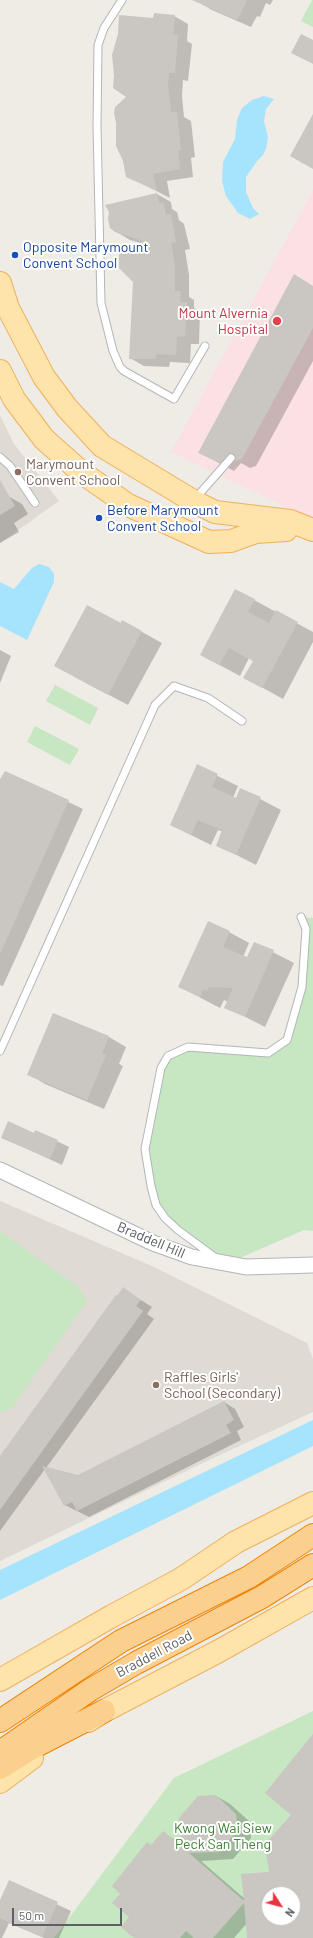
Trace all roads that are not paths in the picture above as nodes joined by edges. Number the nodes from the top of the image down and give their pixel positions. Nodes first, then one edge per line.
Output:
1 (122, 0) edge
2 (0, 283) edge
3 (205, 346) dead end
4 (0, 371) edge
5 (0, 457) edge
6 (231, 458) dead end
7 (193, 502) junction
8 (35, 503) dead end
9 (313, 530) edge
10 (313, 540) edge
11 (242, 721) dead end
12 (301, 917) dead end
13 (0, 1052) edge
14 (0, 1170) edge
15 (226, 1265) junction
16 (313, 1265) edge
17 (313, 1503) edge
18 (313, 1535) edge
19 (313, 1565) edge
20 (313, 1598) edge
21 (121, 1641) junction
22 (0, 1680) edge
23 (0, 1703) edge
24 (104, 1711) junction
25 (0, 1720) edge
26 (0, 1752) edge
27 (0, 1768) edge
28 (0, 1782) edge

1 - 3 lane
2 - 7 main road
4 - 10 main road
5 - 8 lane
6 - 7 lane
7 - 9 main road
11 - 13 lane
12 - 15 lane
14 - 15 street, Braddell Hill
15 - 16 street, Braddell Hill
17 - 22 main road
18 - 21 highway, Braddell Road
19 - 26 highway, Braddell Road
20 - 24 main road, Braddell Road
21 - 23 highway
21 - 25 highway, Braddell Road
24 - 27 highway
24 - 28 main road, Braddell Road

